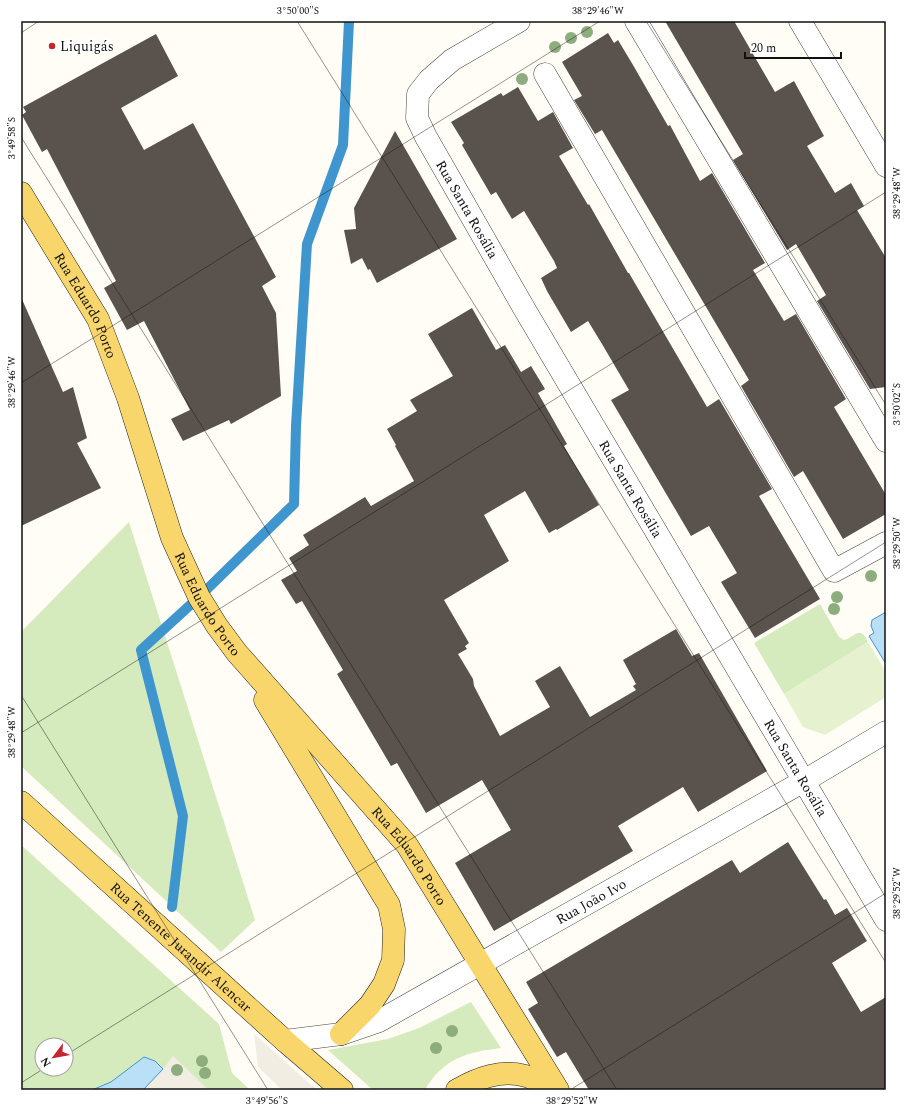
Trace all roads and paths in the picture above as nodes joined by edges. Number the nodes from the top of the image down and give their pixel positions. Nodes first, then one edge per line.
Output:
1 (519, 21) edge
2 (636, 21) edge
3 (800, 21) edge
4 (545, 74) dead end
5 (886, 166) edge
6 (21, 193) edge
7 (886, 442) edge
8 (886, 543) edge
9 (237, 653) junction
10 (886, 732) edge
11 (804, 781) junction
12 (21, 802) edge
13 (886, 920) edge
14 (480, 965) junction
15 (341, 1034) junction
16 (285, 1041) junction
17 (342, 1090) edge
18 (457, 1090) edge
19 (555, 1090) edge
20 (558, 1090) edge

1 - 11 street, Rua Santa Rosália
2 - 7 street
3 - 5 street
4 - 8 street
6 - 9 main road, Rua Eduardo Porto
9 - 14 main road, Rua Eduardo Porto
9 - 15 main road
10 - 11 street, Rua João Ivo
11 - 13 street, Rua Santa Rosália
11 - 14 street, Rua João Ivo
12 - 16 main road, Rua Tenente Jurandir Alencar
14 - 15 street, Rua João Ivo
14 - 20 main road, Rua Eduardo Porto
15 - 16 street, Rua João Ivo
16 - 17 main road, Rua Tenente Jurandir Alencar
18 - 19 main road

